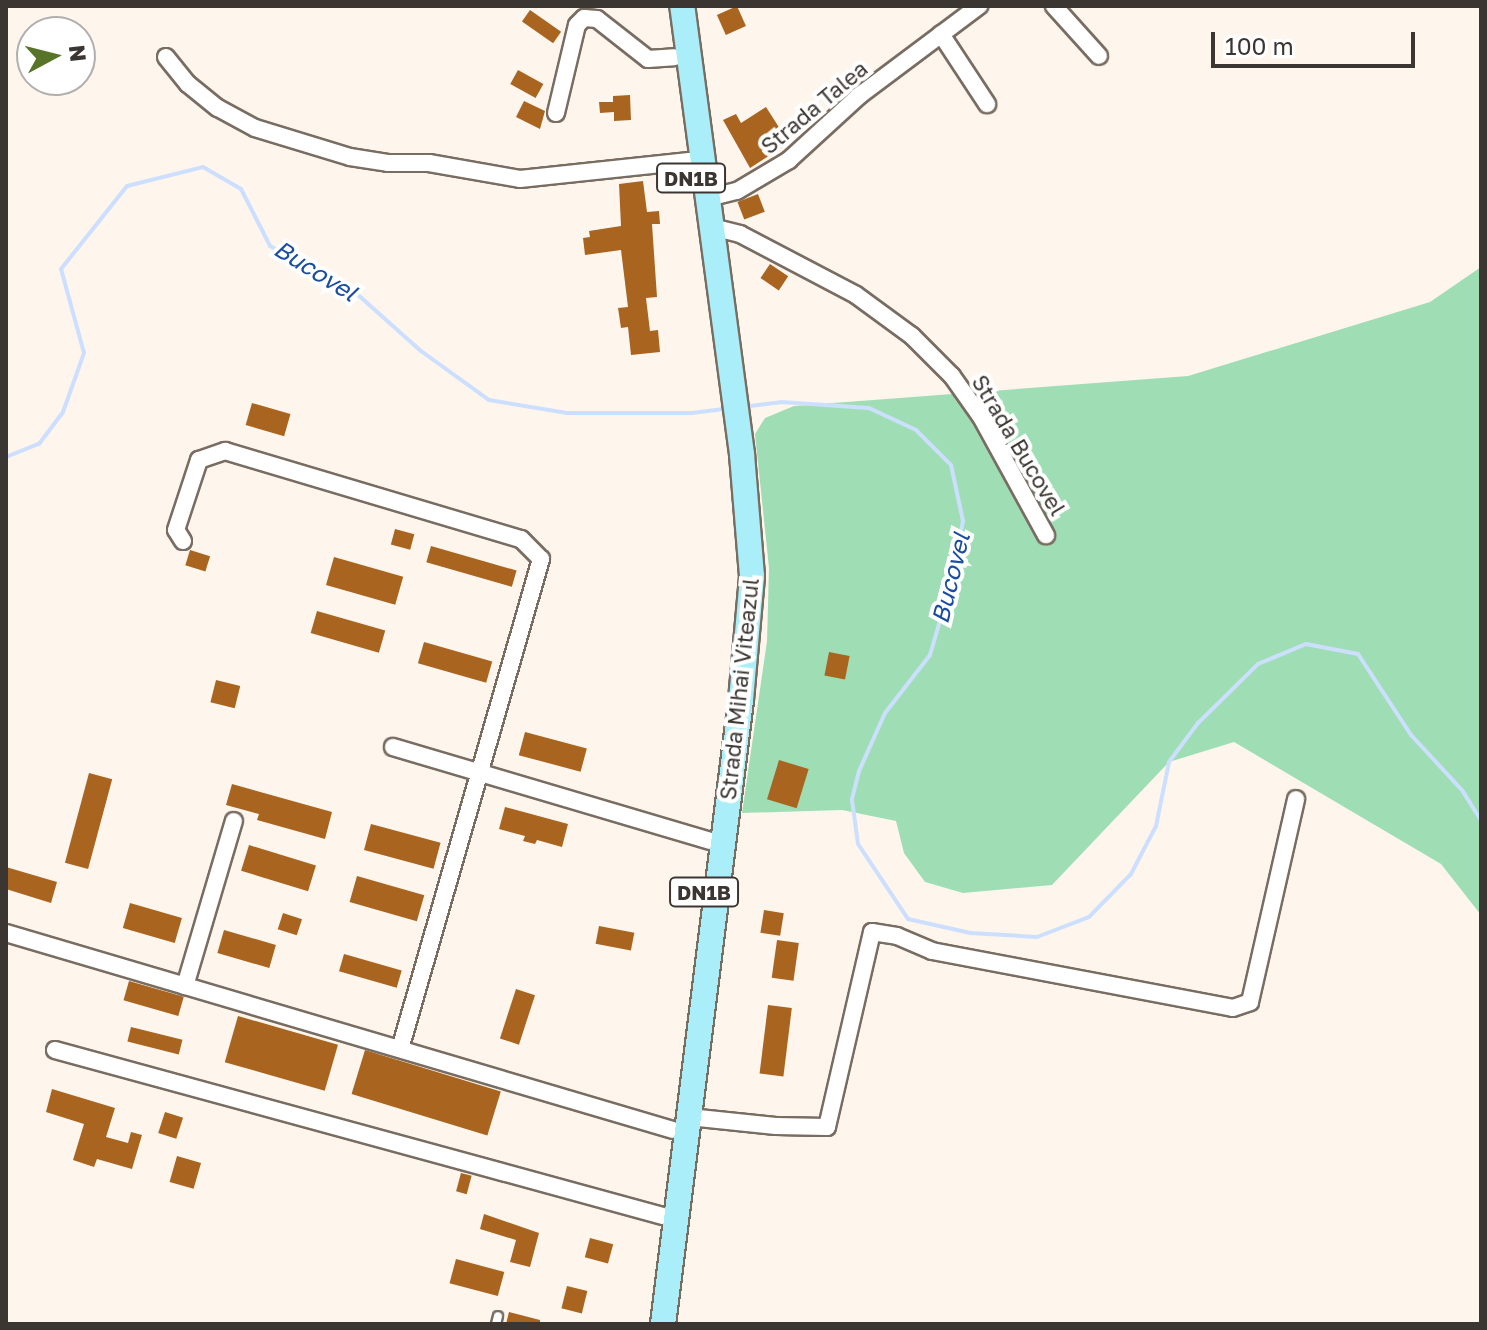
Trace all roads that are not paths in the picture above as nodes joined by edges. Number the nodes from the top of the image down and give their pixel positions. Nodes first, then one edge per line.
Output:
1 (667, 6) edge
2 (682, 6) edge
3 (979, 6) edge
4 (1054, 6) edge
5 (941, 34) junction
6 (1099, 56) dead end
7 (166, 57) dead end
8 (674, 57) junction
9 (987, 104) dead end
10 (556, 113) dead end
11 (689, 161) junction
12 (708, 198) junction
13 (712, 227) junction
14 (722, 349) junction
15 (735, 456) junction
16 (1046, 535) dead end
17 (183, 541) dead end
18 (393, 747) dead end
19 (478, 773) junction
20 (1296, 799) dead end
21 (234, 821) dead end
22 (710, 841) junction
23 (6, 933) edge
24 (185, 986) junction
25 (400, 1049) junction
26 (55, 1050) dead end
27 (681, 1124) junction
28 (663, 1216) junction
29 (649, 1324) edge
30 (663, 1324) edge

1 - 8 main road, Strada Mihai Viteazul / DN1B
2 - 12 main road, Strada Mihai Viteazul / DN1B
3 - 5 street, Strada Talea
4 - 6 street
5 - 9 street
5 - 12 street, Strada Talea
7 - 11 street
8 - 10 street
8 - 11 main road, Strada Mihai Viteazul / DN1B
11 - 14 main road, Strada Mihai Viteazul / DN1B
12 - 13 main road, Strada Mihai Viteazul / DN1B
13 - 14 main road, Strada Mihai Viteazul / DN1B
13 - 16 street, Strada Bucovel
14 - 15 main road, Strada Mihai Viteazul / DN1B
15 - 22 main road, Strada Mihai Viteazul / DN1B
15 - 27 main road, Strada Mihai Viteazul / DN1B
17 - 19 street
18 - 19 street
19 - 22 street
19 - 25 street
20 - 27 street
21 - 24 street
22 - 27 main road, Strada Mihai Viteazul / DN1B
23 - 24 street
24 - 25 street
25 - 27 street
26 - 28 street
27 - 28 main road, Strada Mihai Viteazul / DN1B
27 - 30 main road, Strada Mihai Viteazul / DN1B
28 - 29 main road, Strada Mihai Viteazul / DN1B

